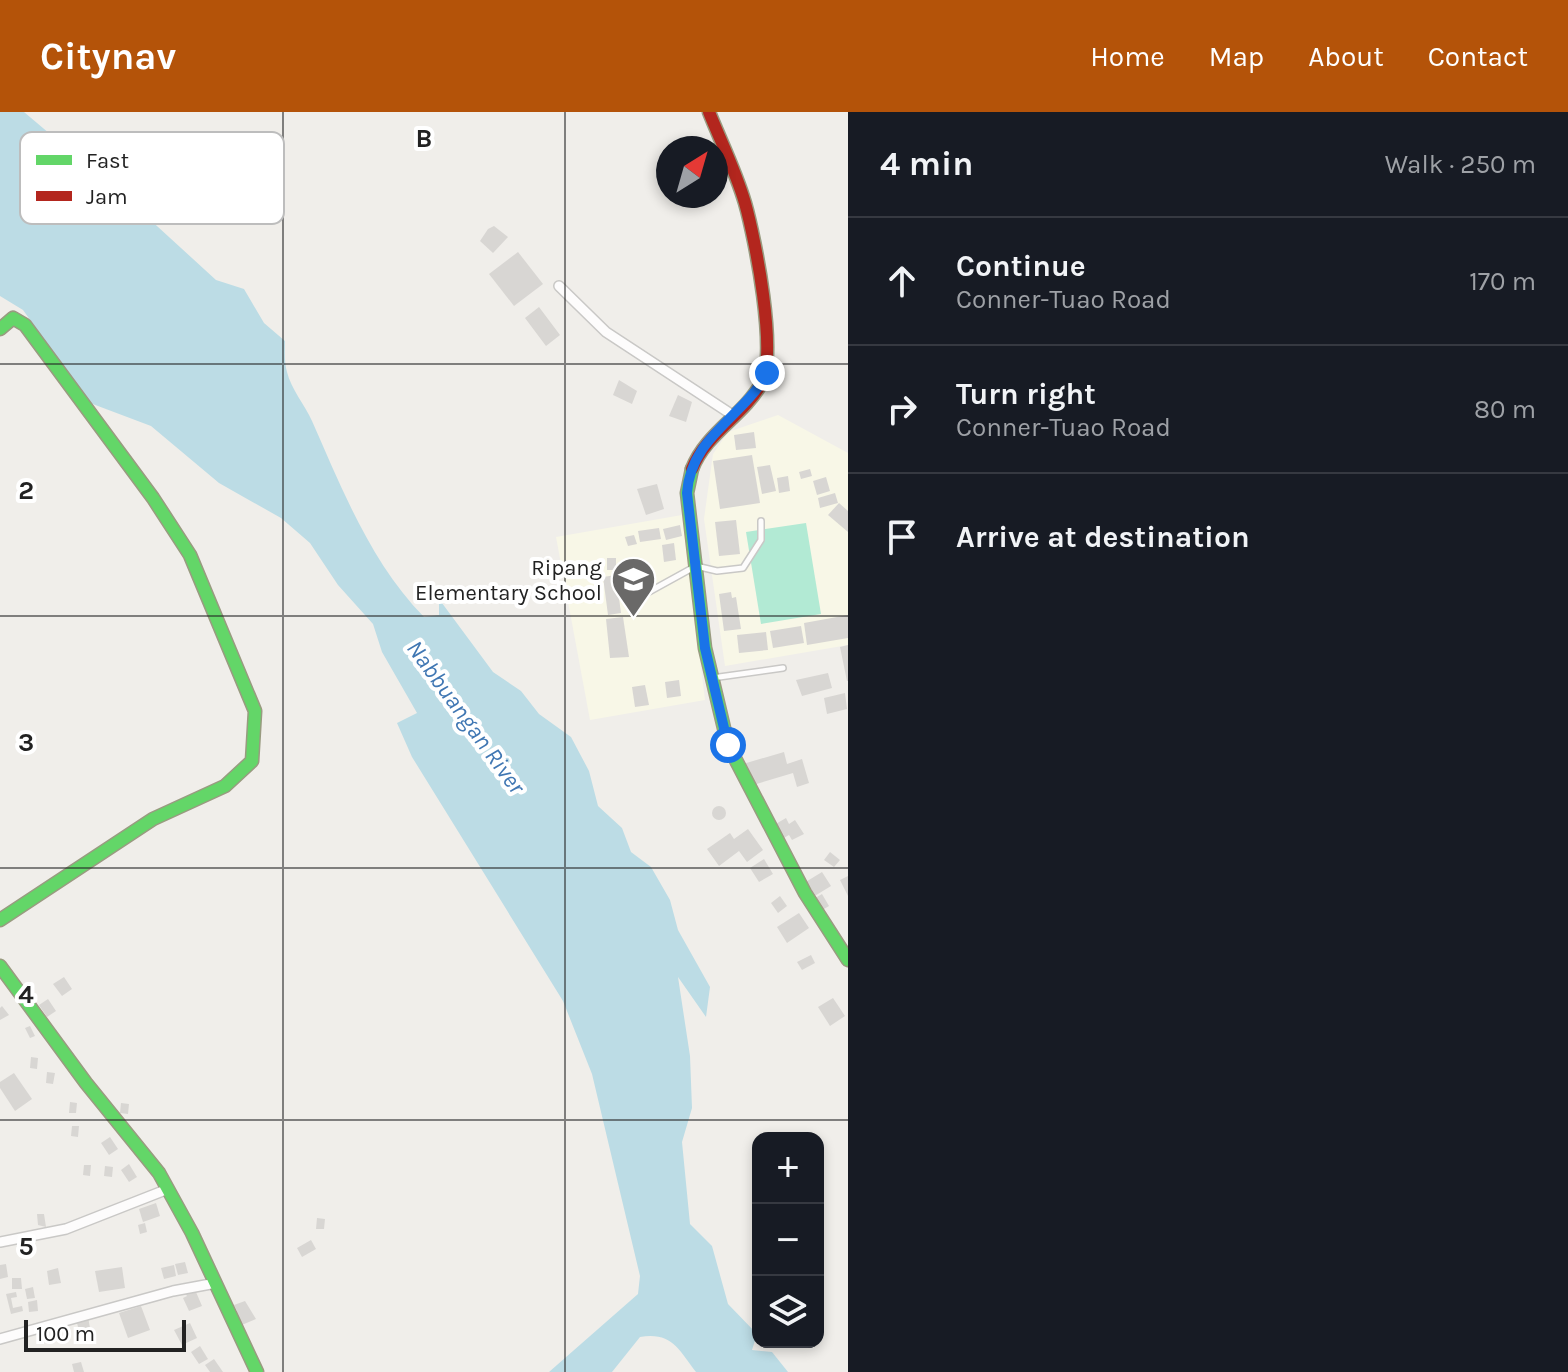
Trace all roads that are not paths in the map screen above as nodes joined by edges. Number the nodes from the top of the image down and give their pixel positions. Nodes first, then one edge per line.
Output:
1 (709, 112) edge
2 (559, 286) dead end
3 (0, 329) edge
4 (731, 414) junction
5 (761, 521) dead end
6 (696, 566) junction
7 (647, 593) dead end
8 (783, 668) dead end
9 (712, 678) junction
10 (0, 920) edge
11 (848, 960) edge
12 (1, 970) edge
13 (168, 1189) junction
14 (0, 1242) edge
15 (216, 1283) junction
16 (0, 1339) edge
17 (257, 1372) edge

1 - 4 street
2 - 4 street
3 - 10 street
4 - 6 street
5 - 6 lane
6 - 7 lane
6 - 9 street
8 - 9 lane
9 - 11 street
12 - 13 street
13 - 14 street
13 - 15 street
15 - 16 street
15 - 17 street

